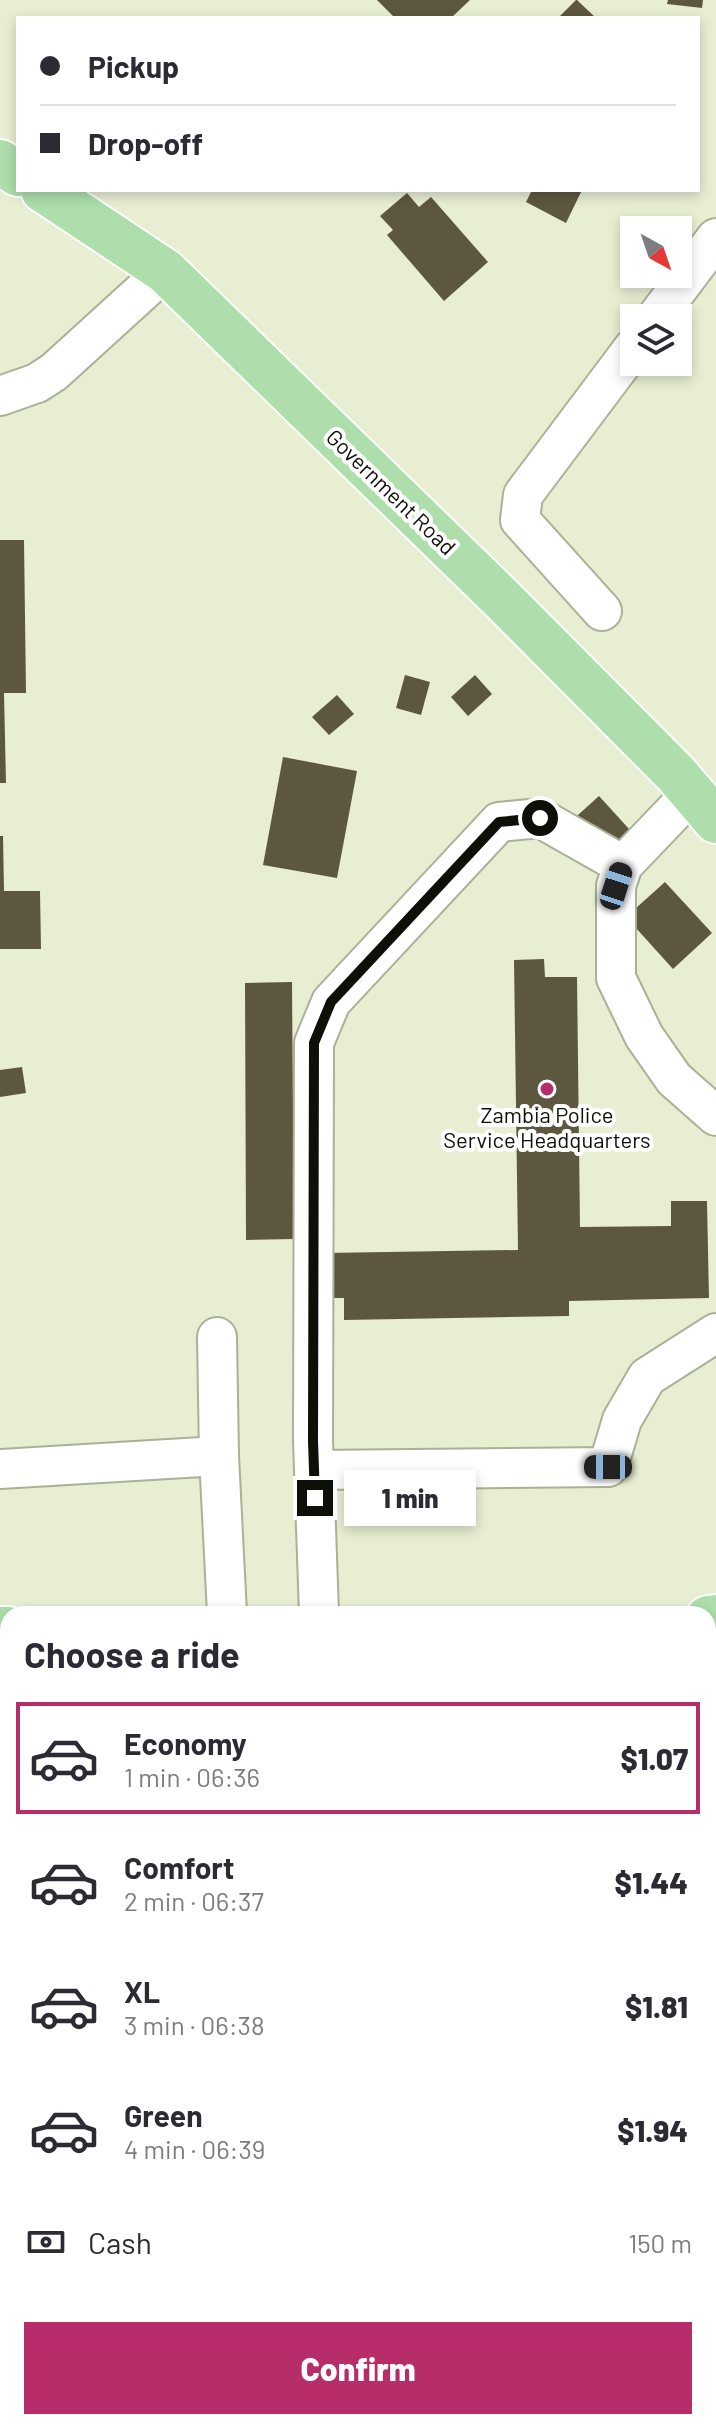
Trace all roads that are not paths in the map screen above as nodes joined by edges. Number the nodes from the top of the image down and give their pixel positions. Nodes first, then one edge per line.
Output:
1 (46, 192) edge
2 (716, 238) edge
3 (165, 271) junction
4 (666, 304) edge
5 (620, 366) edge
6 (0, 396) edge
7 (602, 611) dead end
8 (704, 808) edge
9 (623, 865) junction
10 (716, 1116) edge
11 (716, 1333) edge
12 (217, 1337) dead end
13 (219, 1456) junction
14 (0, 1469) edge
15 (314, 1470) junction
16 (227, 1606) edge
17 (319, 1606) edge

1 - 3 main road, Government Road
2 - 4 street
3 - 6 street
3 - 8 main road, Government Road
5 - 7 street
8 - 9 street
9 - 10 street
9 - 15 street
11 - 15 street
12 - 13 street
13 - 14 street
13 - 16 street
15 - 17 street

